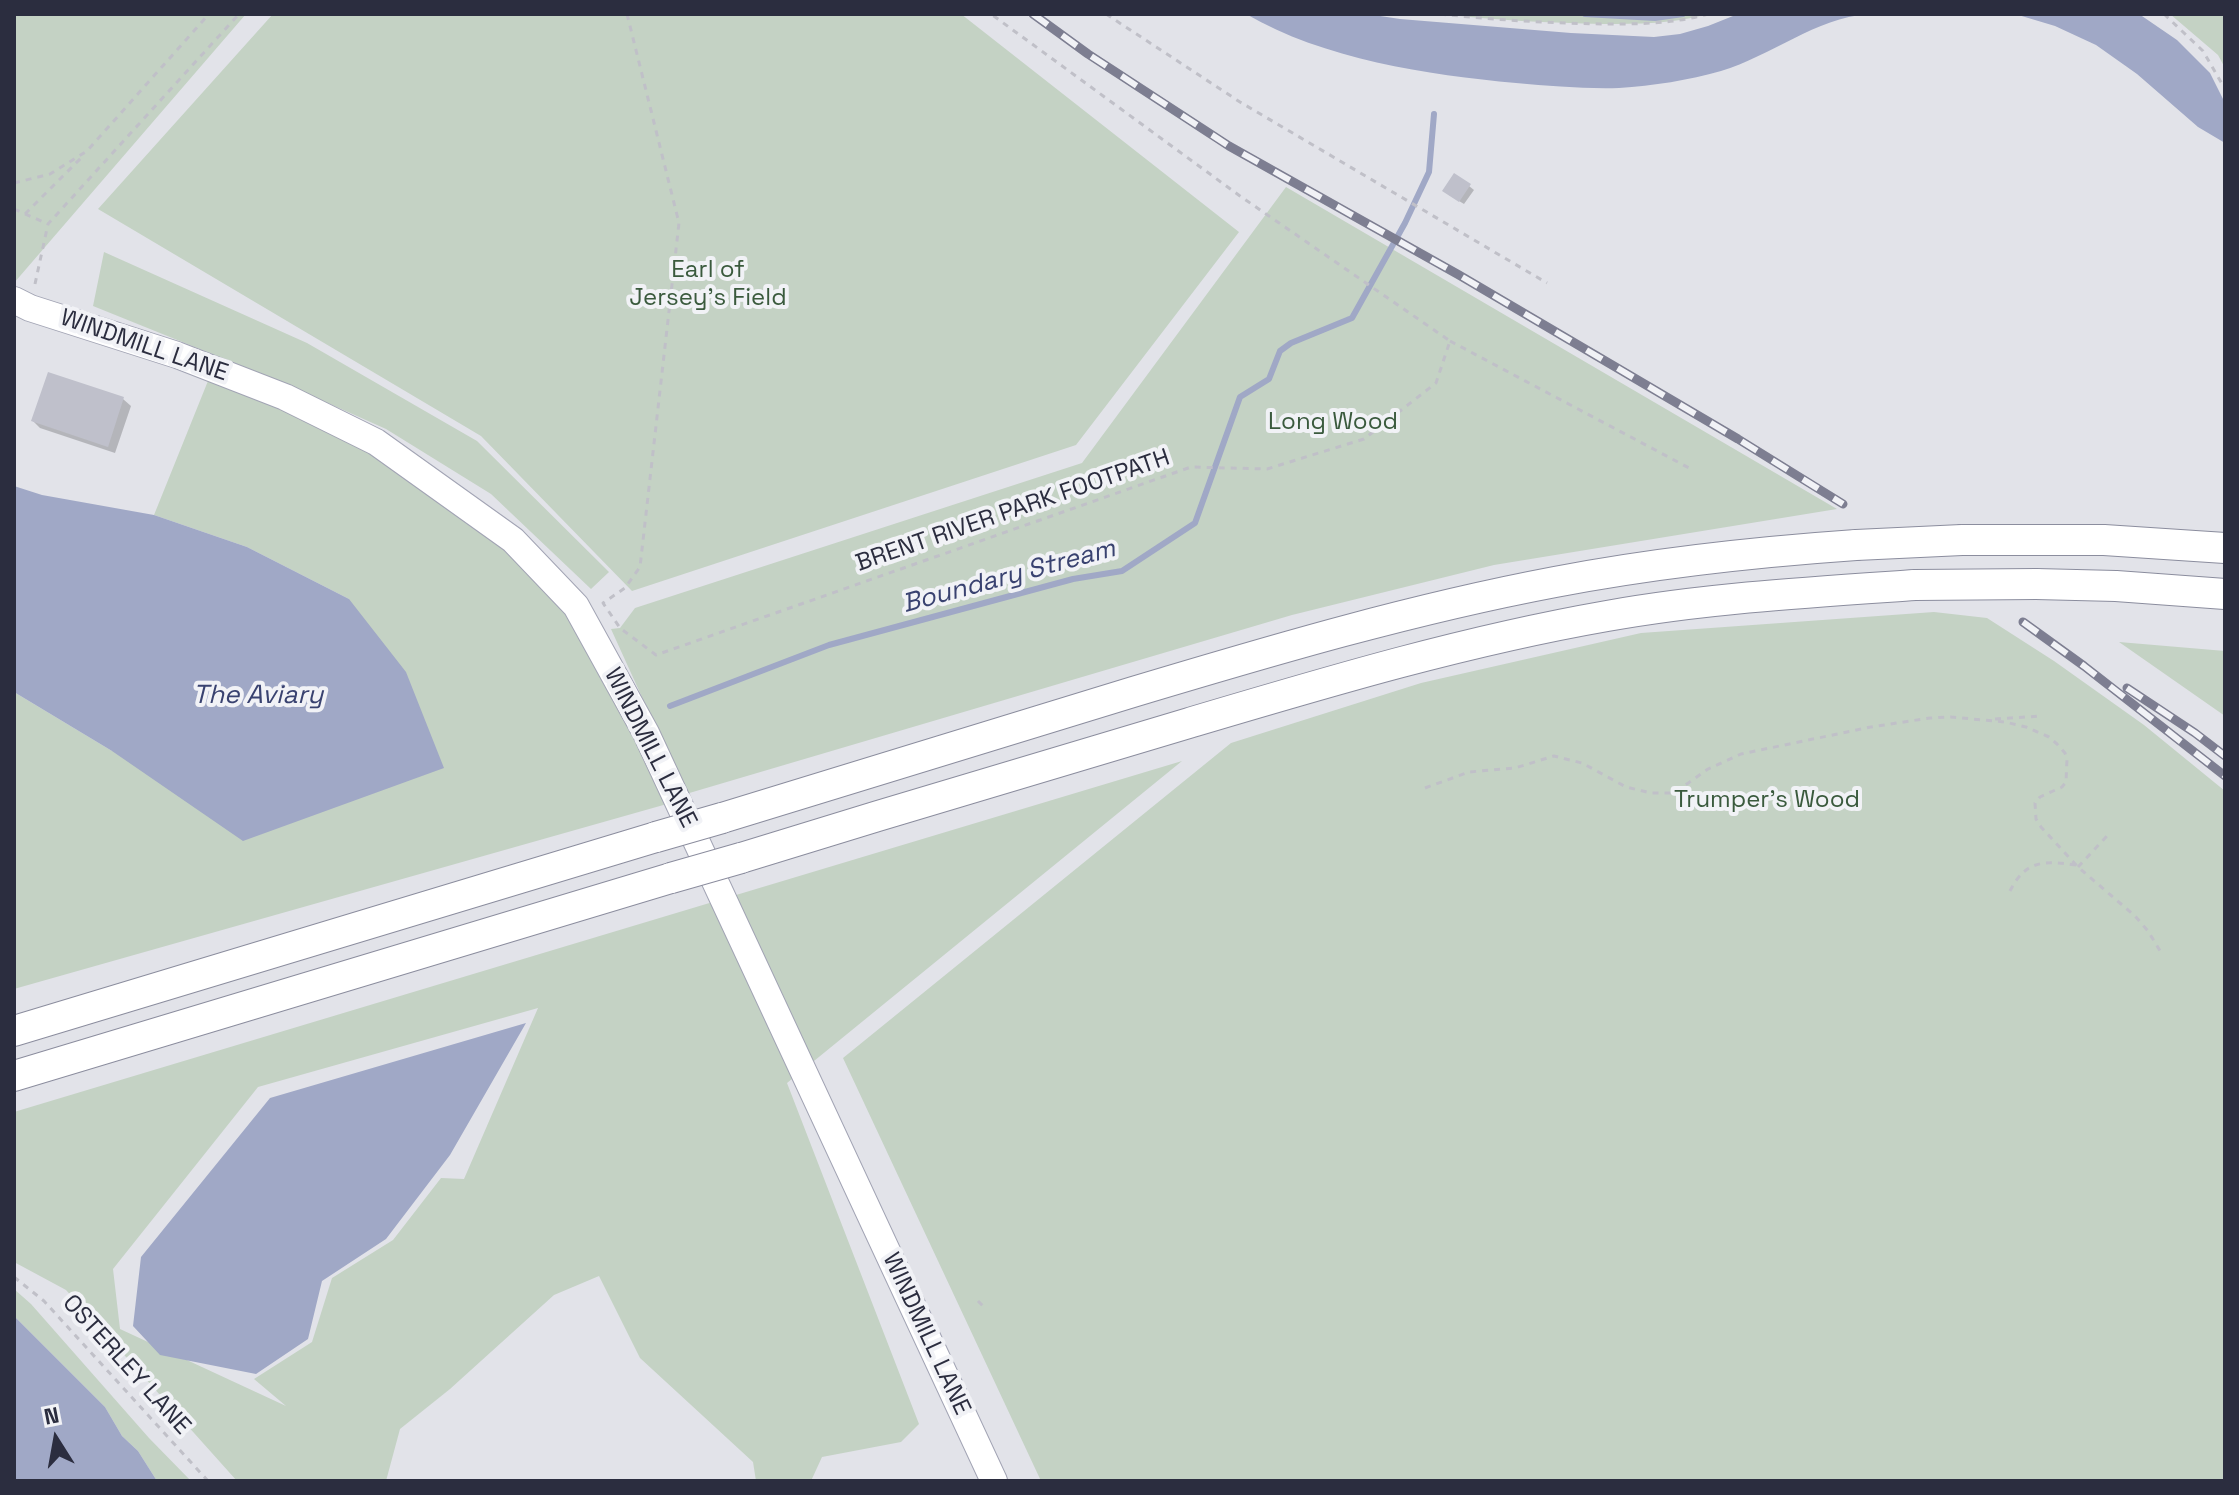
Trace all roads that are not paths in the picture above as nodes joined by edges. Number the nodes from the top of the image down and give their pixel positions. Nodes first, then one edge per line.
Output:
1 (22, 304) edge
2 (2225, 548) edge
3 (2225, 594) edge
4 (14, 1031) edge
5 (14, 1076) edge
6 (994, 1481) edge

1 - 6 main road, WINDMILL LANE
2 - 4 highway, bridge
3 - 5 highway, bridge

